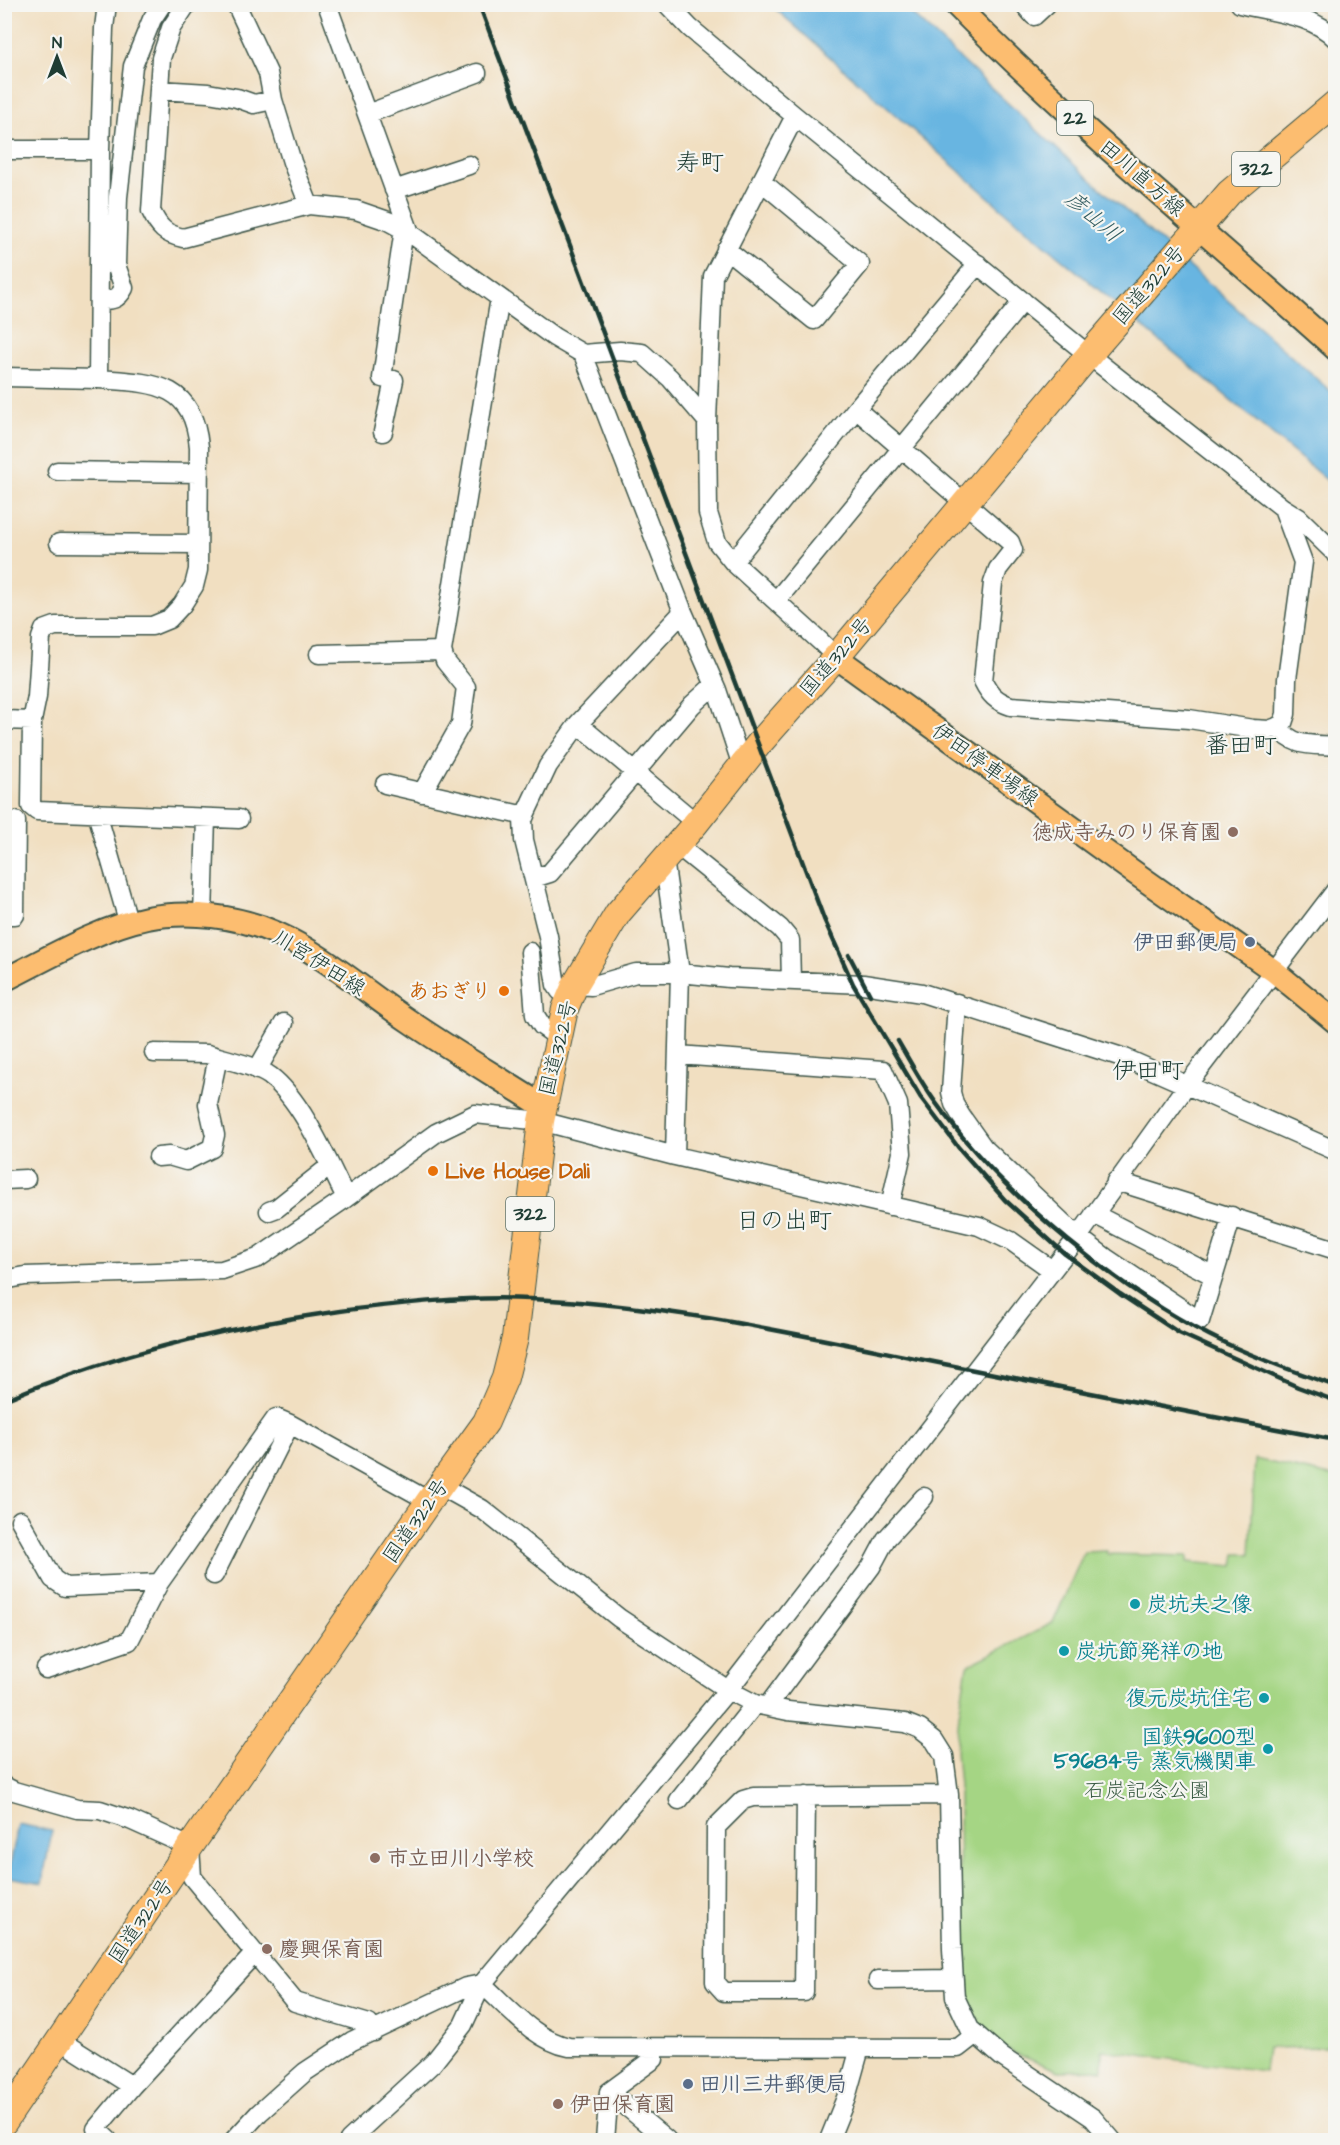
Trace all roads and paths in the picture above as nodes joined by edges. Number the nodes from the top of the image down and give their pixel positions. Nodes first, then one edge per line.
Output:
1 (107, 4) edge
2 (162, 4) edge
3 (187, 4) edge
4 (236, 4) edge
5 (327, 4) edge
6 (667, 4) edge
7 (955, 4) edge
8 (1024, 4) edge
9 (1047, 4) edge
10 (1240, 4) edge
11 (1335, 39) edge
12 (477, 73) dead end
13 (159, 90) junction
14 (273, 100) junction
15 (1335, 104) edge
16 (366, 114) junction
17 (795, 116) junction
18 (4, 150) edge
19 (100, 150) junction
20 (469, 165) dead end
21 (761, 181) junction
22 (394, 190) junction
23 (309, 205) junction
24 (407, 231) junction
25 (1193, 235) junction
26 (726, 249) junction
27 (978, 264) junction
28 (500, 298) junction
29 (99, 300) junction
30 (1023, 301) junction
31 (1335, 349) edge
32 (1095, 350) junction
33 (582, 354) junction
34 (4, 377) edge
35 (98, 379) junction
36 (856, 409) junction
37 (707, 421) junction
38 (383, 432) dead end
39 (902, 448) junction
40 (57, 471) dead end
41 (199, 473) junction
42 (966, 504) junction
43 (1283, 508) junction
44 (59, 543) dead end
45 (198, 544) junction
46 (1335, 554) edge
47 (733, 562) junction
48 (776, 601) junction
49 (683, 612) junction
50 (442, 651) junction
51 (319, 654) dead end
52 (836, 657) junction
53 (714, 685) junction
54 (4, 720) edge
55 (32, 721) junction
56 (578, 724) junction
57 (1277, 727) junction
58 (1335, 747) edge
59 (742, 766) junction
60 (635, 771) junction
61 (385, 784) dead end
62 (422, 793) junction
63 (97, 813) junction
64 (525, 816) junction
65 (206, 818) junction
66 (239, 819) dead end
67 (16, 821) dead end
68 (696, 823) junction
69 (671, 852) junction
70 (534, 878) junction
71 (1335, 890) edge
72 (4, 915) edge
73 (203, 916) junction
74 (129, 924) junction
75 (530, 952) dead end
76 (1275, 971) junction
77 (680, 973) junction
78 (4, 980) edge
79 (790, 981) junction
80 (572, 990) junction
81 (957, 1003) junction
82 (1333, 1015) edge
83 (284, 1023) dead end
84 (559, 1038) junction
85 (154, 1053) dead end
86 (678, 1055) junction
87 (218, 1057) junction
88 (257, 1070) junction
89 (1187, 1085) junction
90 (543, 1114) junction
91 (1335, 1151) edge
92 (675, 1156) junction
93 (159, 1157) dead end
94 (330, 1166) junction
95 (26, 1179) dead end
96 (4, 1180) edge
97 (1116, 1181) junction
98 (346, 1198) junction
99 (890, 1206) junction
100 (269, 1211) dead end
101 (1094, 1214) junction
102 (1232, 1216) junction
103 (1078, 1237) junction
104 (1335, 1250) edge
105 (1052, 1270) junction
106 (1214, 1276) junction
107 (4, 1280) edge
108 (290, 1424) junction
109 (435, 1494) junction
110 (924, 1497) dead end
111 (20, 1520) dead end
112 (214, 1575) dead end
113 (159, 1583) junction
114 (45, 1669) dead end
115 (728, 1690) junction
116 (762, 1706) junction
117 (4, 1786) edge
118 (949, 1795) junction
119 (806, 1796) junction
120 (679, 1800) dead end
121 (190, 1846) junction
122 (255, 1953) junction
123 (954, 1979) junction
124 (878, 1980) dead end
125 (482, 1984) junction
126 (374, 2032) junction
127 (976, 2034) junction
128 (61, 2041) junction
129 (654, 2048) junction
130 (860, 2048) junction
131 (132, 2086) junction
132 (609, 2092) junction
133 (4, 2122) edge
134 (108, 2140) edge
135 (234, 2140) edge
136 (349, 2140) edge
137 (605, 2140) edge
138 (665, 2140) edge
139 (829, 2140) edge
140 (1112, 2140) edge

1 - 19 street
2 - 29 street
3 - 13 street
4 - 14 street
5 - 16 street
6 - 17 street
7 - 25 main road, 田川直方線 / 22
8 - 9 street
10 - 11 street
12 - 16 street
13 - 14 street
13 - 23 street
14 - 23 street
15 - 25 highway, 国道322号 / 322
16 - 22 street
17 - 21 street
17 - 27 street
18 - 19 street
19 - 29 street
20 - 22 street
21 - 26 street
21 - 26 street
22 - 24 street
23 - 24 street
24 - 28 street
24 - 38 street
25 - 31 main road, 田川直方線
25 - 32 highway, 国道322号 / 322
26 - 37 street
27 - 30 street
27 - 36 street
28 - 33 street
28 - 50 street
29 - 35 street
30 - 32 street
30 - 39 street
32 - 42 highway, 国道322号 / 322
32 - 43 street
33 - 37 street
33 - 49 street
34 - 35 street
35 - 41 street
36 - 39 street
36 - 47 street
37 - 47 street
39 - 42 street
39 - 48 street
40 - 41 street
41 - 45 street
42 - 52 highway, 国道322号 / 322
42 - 57 street
43 - 46 street
43 - 57 street
44 - 45 street
45 - 55 street
47 - 48 street
48 - 52 street
49 - 53 street
49 - 56 street
50 - 51 street
50 - 62 street
52 - 59 highway, 国道322号 / 322
52 - 76 main road, 伊田停車場線
53 - 59 street
53 - 60 street
54 - 55 street
55 - 63 street
56 - 60 street
56 - 64 street
57 - 58 street
59 - 68 highway, 国道322号 / 322
60 - 68 street
60 - 70 street
61 - 62 street
62 - 64 street
63 - 65 street
63 - 74 street
64 - 70 street
65 - 66 street
65 - 73 street
67 - 72 street
68 - 69 highway, 国道322号 / 322
69 - 77 street
69 - 79 street
69 - 80 highway, 国道322号 / 322
70 - 80 street
71 - 76 street
73 - 74 main road, 川宮伊田線
73 - 90 main road, 川宮伊田線
74 - 78 main road, 川宮伊田線
75 - 84 street
76 - 82 main road, 伊田停車場線
76 - 89 street
77 - 79 street
77 - 80 street
77 - 86 street
79 - 81 street
80 - 84 highway, 国道322号 / 322
81 - 89 street
81 - 103 street
83 - 88 street
84 - 90 highway, 国道322号 / 322
85 - 87 street
86 - 92 street
86 - 99 street
87 - 88 street
87 - 93 street
88 - 94 street
89 - 91 street
89 - 97 street
90 - 92 street
90 - 98 street
90 - 109 highway, 国道322号 / 322
92 - 99 street
94 - 98 street
94 - 100 street
95 - 96 street
97 - 101 street
97 - 102 street
98 - 107 street
99 - 105 street
101 - 103 street
101 - 106 street
102 - 104 street
102 - 106 street
103 - 105 street
103 - 106 street
105 - 115 street
108 - 109 street
108 - 112 street
108 - 113 street
109 - 115 street
109 - 121 highway, 国道322号 / 322
110 - 116 street
111 - 113 street
113 - 114 street
115 - 116 street
115 - 125 street
116 - 118 street
116 - 120 street
117 - 121 street
118 - 119 street
118 - 123 street
119 - 119 street
121 - 122 street
121 - 128 highway, 国道322号 / 322
122 - 126 street
122 - 131 street
123 - 124 street
123 - 127 street
125 - 126 street
125 - 129 street
125 - 136 street
126 - 135 street
127 - 130 street
127 - 140 street
128 - 131 street
128 - 133 highway, 国道322号 / 322
129 - 130 street
129 - 132 street
130 - 139 street
131 - 134 street
132 - 137 street
132 - 138 street

